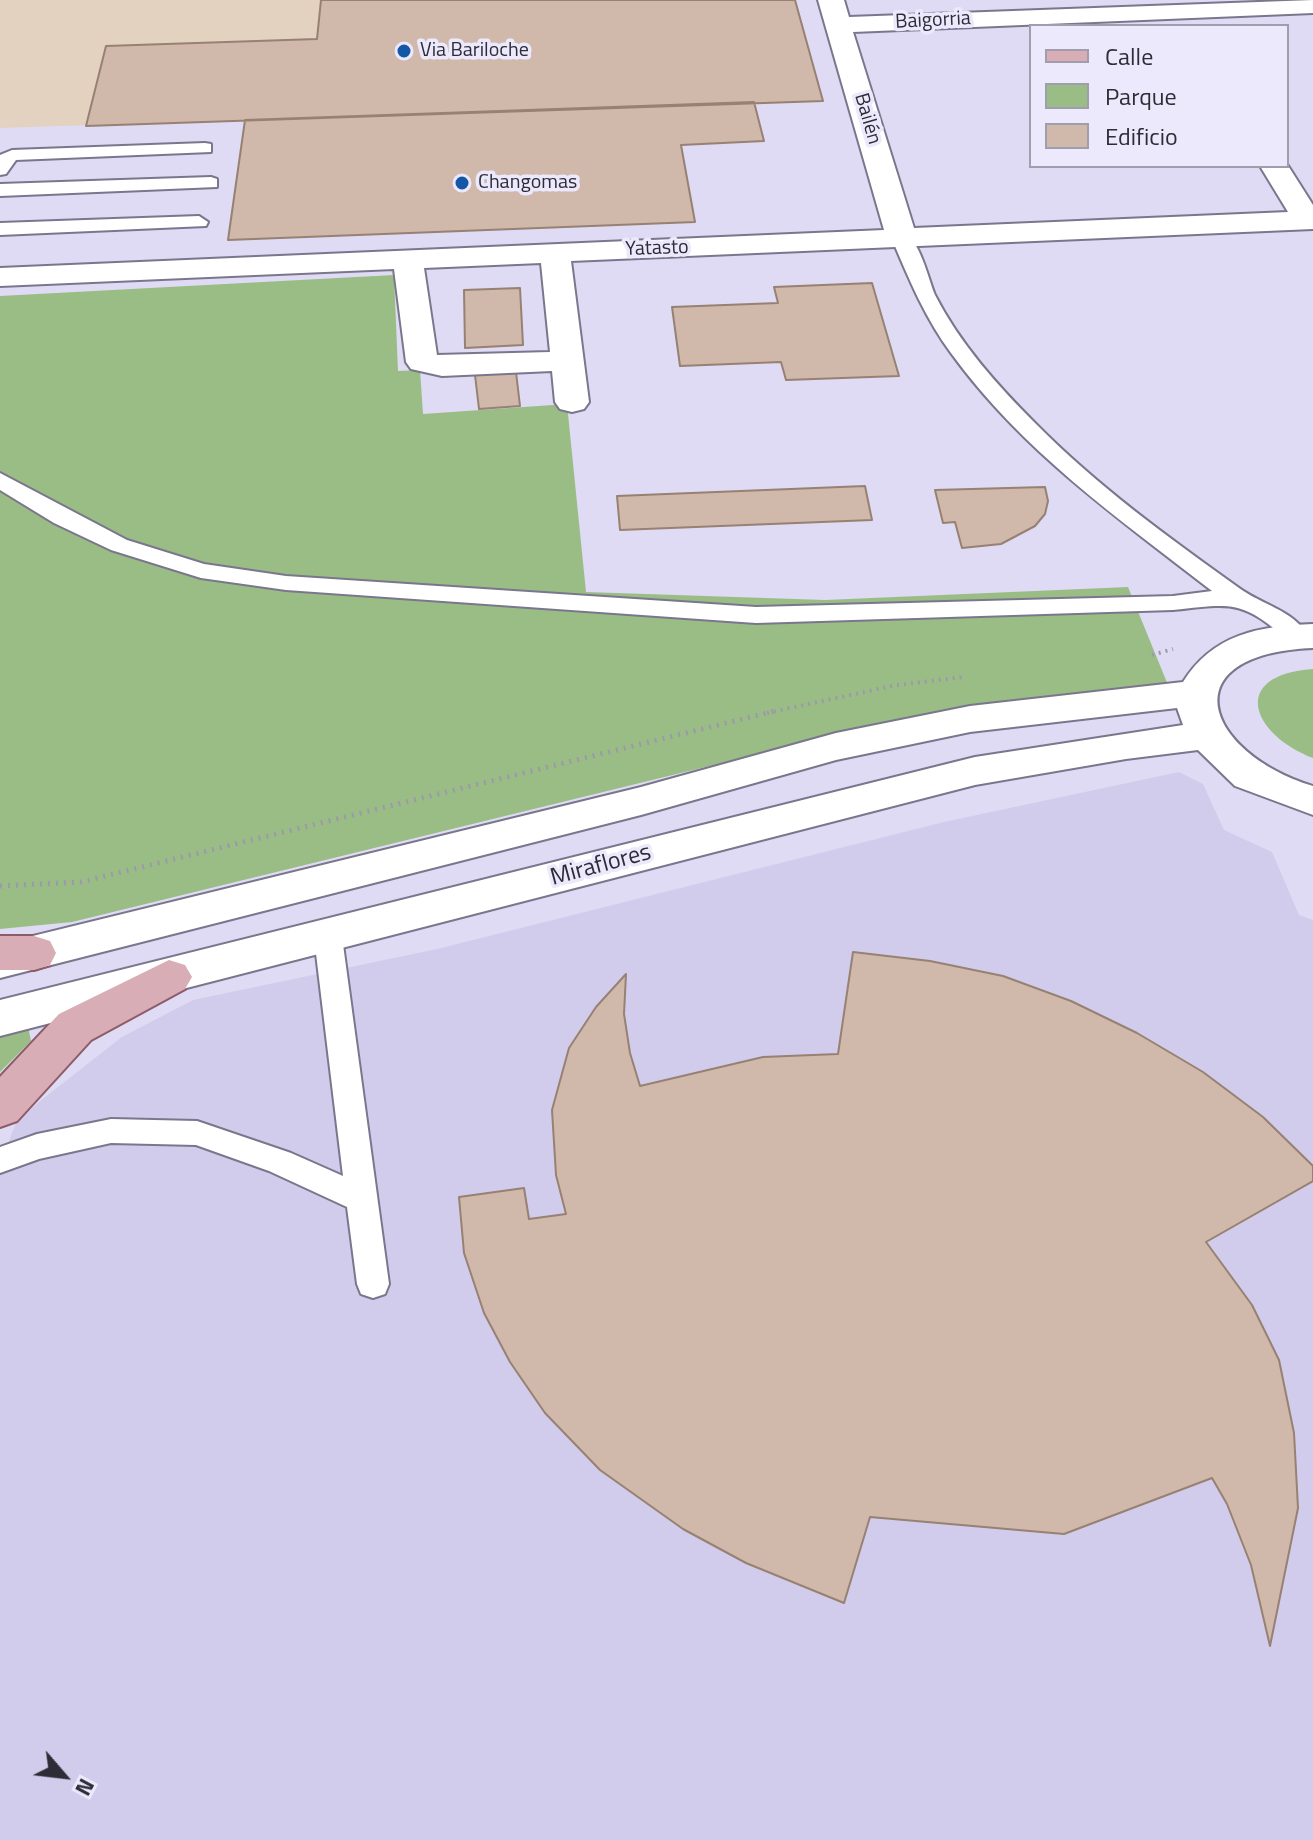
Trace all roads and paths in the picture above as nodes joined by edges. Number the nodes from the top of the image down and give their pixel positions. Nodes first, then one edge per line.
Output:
1 (1313, 5) edge
2 (835, 12) edge
3 (1181, 12) edge
4 (205, 148) dead end
5 (1275, 168) edge
6 (0, 170) edge
7 (211, 183) dead end
8 (0, 190) edge
9 (1310, 220) edge
10 (199, 222) dead end
11 (0, 229) edge
12 (902, 239) junction
13 (555, 254) junction
14 (408, 260) junction
15 (0, 277) edge
16 (568, 361) junction
17 (572, 402) dead end
18 (0, 480) edge
19 (1234, 596) junction
20 (1304, 636) edge
21 (1185, 645) dead end
22 (1141, 657) dead end
23 (973, 676) dead end
24 (1199, 693) junction
25 (1207, 736) junction
26 (1306, 805) edge
27 (0, 886) edge
28 (328, 937) junction
29 (11, 956) edge
30 (169, 977) junction
31 (0, 1018) edge
32 (0, 1108) edge
33 (0, 1160) edge
34 (362, 1199) junction
35 (373, 1284) dead end

1 - 3 street, Baigorria
2 - 3 street, Baigorria
2 - 12 street, Bailén
4 - 6 lane
5 - 9 street
7 - 8 lane
9 - 12 street, Yatasto
10 - 11 lane
12 - 13 street, Yatasto
12 - 19 lane
13 - 14 street, Yatasto
13 - 16 street
14 - 15 street, Yatasto
14 - 16 street
16 - 17 street
18 - 19 lane
19 - 20 lane
20 - 24 street
21 - 22 path
23 - 27 path
24 - 25 street
24 - 29 street
25 - 26 street
25 - 28 street, Miraflores
28 - 30 street, Miraflores
28 - 34 lane
30 - 31 street, Miraflores
30 - 32 main road
33 - 34 lane
34 - 35 lane

